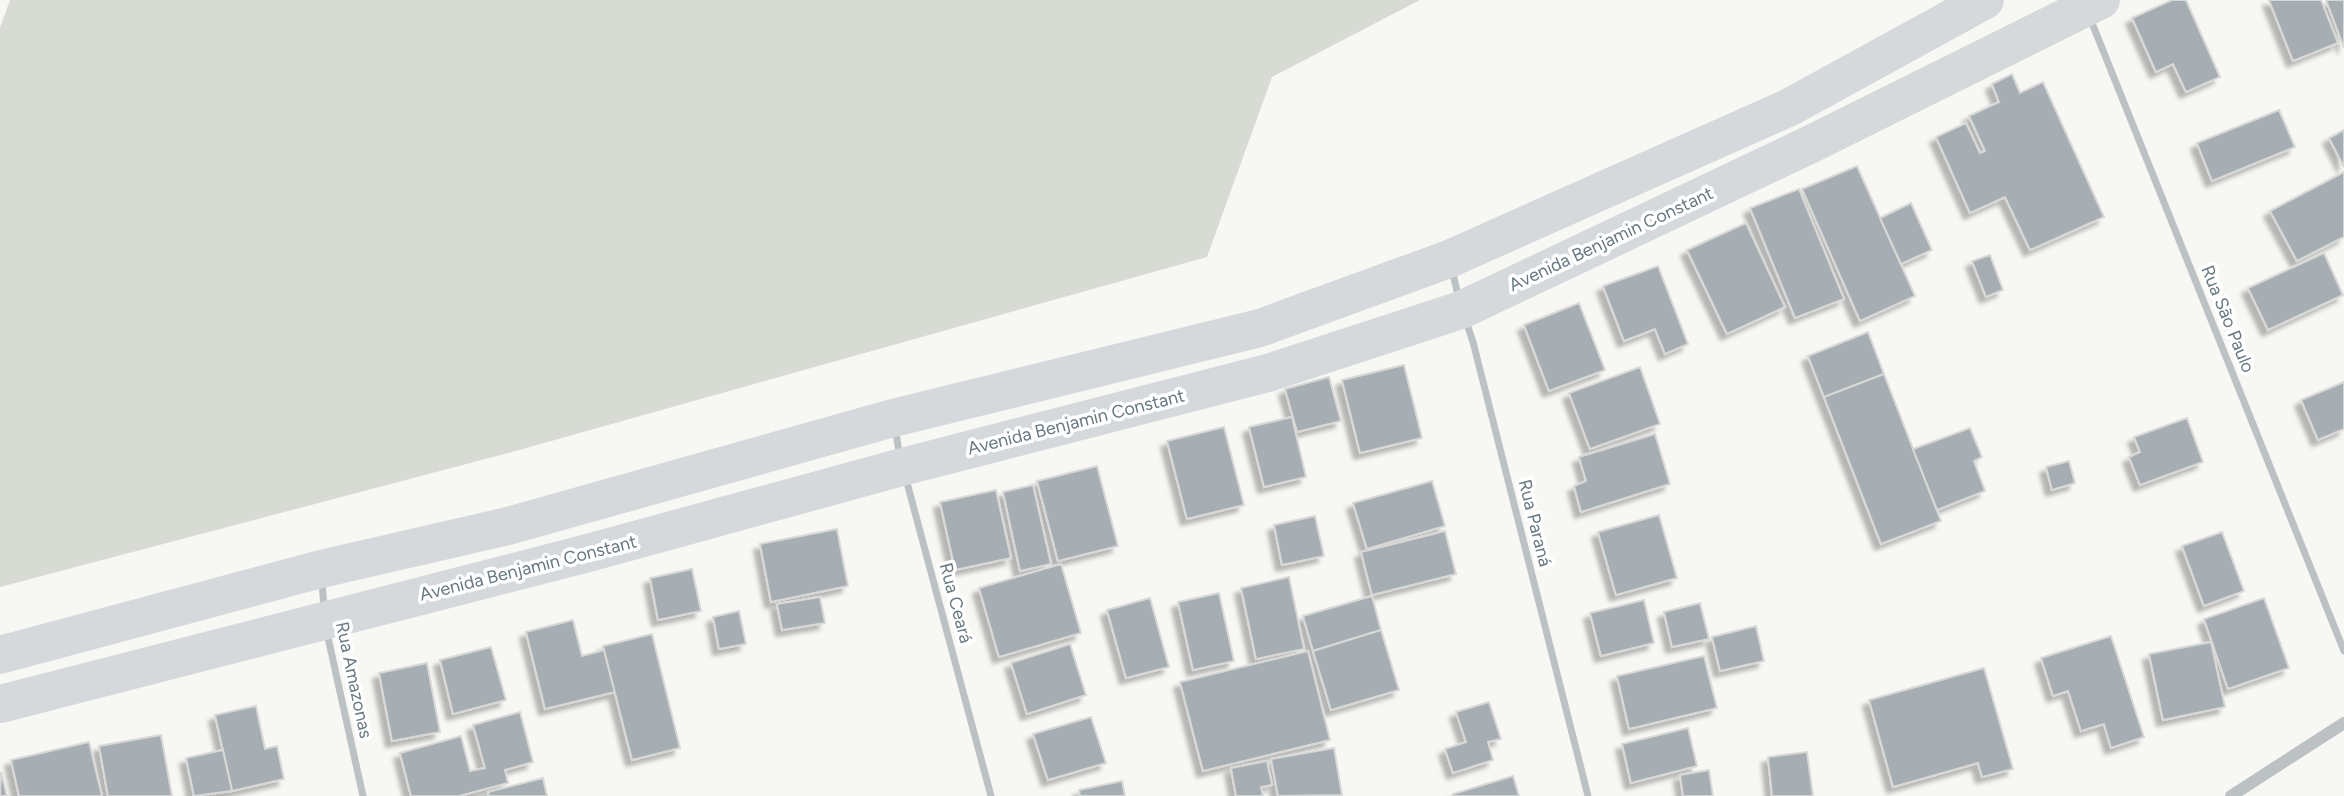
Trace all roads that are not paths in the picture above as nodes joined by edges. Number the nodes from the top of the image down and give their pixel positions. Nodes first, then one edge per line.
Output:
1 (1985, 0) edge
2 (2090, 3) edge
3 (1449, 259) junction
4 (1461, 310) junction
5 (893, 418) junction
6 (902, 467) junction
7 (321, 569) junction
8 (325, 620) junction
9 (2344, 651) edge
10 (0, 654) edge
11 (0, 704) edge
12 (2344, 723) edge
13 (363, 796) edge
14 (992, 796) edge
15 (1588, 796) edge
16 (2231, 796) edge

1 - 3 main road
2 - 4 main road, Avenida Benjamin Constant
2 - 9 street, Rua São Paulo
3 - 4 street, Rua Paraná
3 - 5 main road
4 - 6 main road, Avenida Benjamin Constant
4 - 15 street, Rua Paraná
5 - 6 street, Rua Ceará
5 - 7 main road
6 - 8 main road, Avenida Benjamin Constant
6 - 14 street, Rua Ceará
7 - 8 street, Rua Amazonas
7 - 10 main road
8 - 11 main road, Avenida Benjamin Constant
8 - 13 street, Rua Amazonas
12 - 16 street

